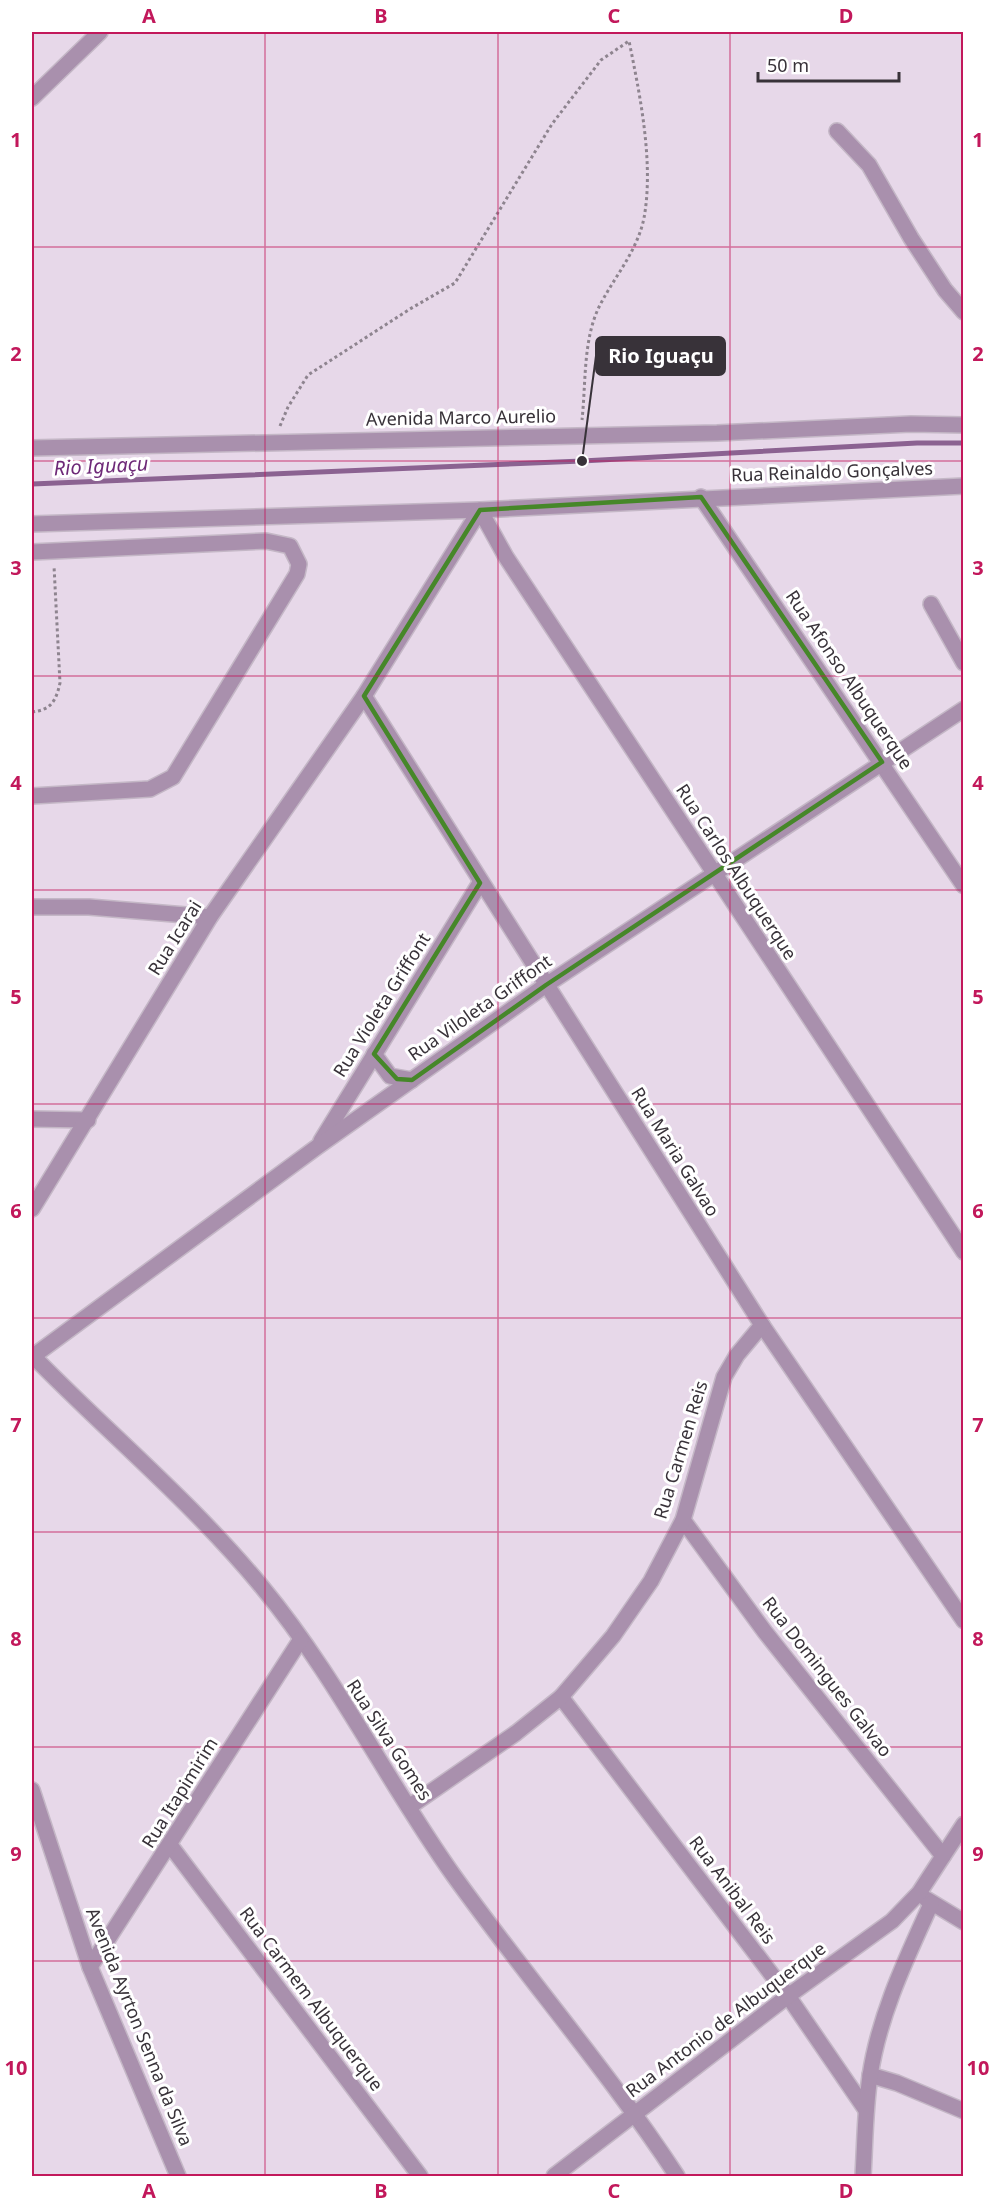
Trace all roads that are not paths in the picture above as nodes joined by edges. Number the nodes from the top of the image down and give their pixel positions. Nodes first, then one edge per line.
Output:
1 (100, 32) edge
2 (32, 98) edge
3 (837, 131) dead end
4 (963, 312) edge
5 (963, 425) edge
6 (32, 448) edge
7 (963, 486) edge
8 (702, 497) junction
9 (480, 510) junction
10 (32, 524) edge
11 (32, 552) edge
12 (931, 604) dead end
13 (963, 663) edge
14 (364, 696) junction
15 (963, 709) edge
16 (882, 762) junction
17 (32, 796) edge
18 (714, 874) junction
19 (480, 883) junction
20 (963, 886) edge
21 (32, 907) edge
22 (210, 917) junction
23 (546, 985) junction
24 (375, 1054) junction
25 (412, 1080) junction
26 (32, 1119) edge
27 (88, 1120) junction
28 (317, 1147) junction
29 (32, 1209) edge
30 (963, 1252) edge
31 (762, 1325) junction
32 (32, 1356) edge
33 (683, 1520) junction
34 (963, 1621) edge
35 (301, 1639) junction
36 (561, 1698) junction
37 (32, 1790) edge
38 (409, 1806) junction
39 (963, 1824) edge
40 (170, 1845) junction
41 (943, 1856) junction
42 (919, 1893) junction
43 (931, 1904) junction
44 (963, 1922) edge
45 (90, 1967) junction
46 (788, 1996) junction
47 (870, 2075) junction
48 (866, 2110) junction
49 (963, 2111) edge
50 (635, 2113) junction
51 (178, 2176) edge
52 (420, 2176) edge
53 (554, 2176) edge
54 (677, 2176) edge
55 (863, 2176) edge

1 - 2 street
3 - 4 street
5 - 6 street, Avenida Marco Aurelio
7 - 8 street, Rua Reinaldo Gonçalves
8 - 9 street, Rua Reinaldo Gonçalves
8 - 16 street, Rua Afonso Albuquerque
9 - 10 street, Rua Reinaldo Gonçalves
9 - 14 street, Rua Icarai
9 - 18 street, Rua Carlos Albuquerque
11 - 17 street
12 - 13 street
14 - 19 street, Rua Maria Galvao
14 - 22 street, Rua Icarai
15 - 16 street, Rua Viloleta Griffont
16 - 18 street, Rua Viloleta Griffont
16 - 20 street, Rua Afonso Albuquerque
18 - 23 street, Rua Viloleta Griffont
18 - 30 street, Rua Carlos Albuquerque
19 - 23 street, Rua Maria Galvao
19 - 24 street, Rua Violeta Griffont
21 - 22 street
22 - 27 street, Rua Icarai
23 - 25 street, Rua Viloleta Griffont
23 - 31 street, Rua Maria Galvao
24 - 25 street
24 - 28 street, Rua Violeta Griffont
25 - 28 street, Rua Viloleta Griffont
26 - 27 street
27 - 29 street, Rua Icarai
28 - 32 street, Rua Viloleta Griffont
31 - 33 street, Rua Carmen Reis
31 - 34 street, Rua Maria Galvao
32 - 35 street, Rua Silva Gomes
33 - 36 street, Rua Carmen Reis
33 - 41 street, Rua Domingues Galvao
35 - 38 street, Rua Silva Gomes
35 - 40 street, Rua Itapimirim
36 - 38 street, Rua Carmen Reis
36 - 46 street, Rua Anibal Reis
37 - 45 street, Avenida Ayrton Senna da Silva
38 - 50 street, Rua Silva Gomes
39 - 41 street, Rua Antonio de Albuquerque
40 - 45 street, Rua Itapimirim
40 - 52 street, Rua Carmem Albuquerque
41 - 42 street, Rua Antonio de Albuquerque
42 - 43 street
42 - 46 street, Rua Antonio de Albuquerque
43 - 44 street
43 - 47 street
45 - 51 street, Avenida Ayrton Senna da Silva
46 - 48 street, Rua Anibal Reis
46 - 50 street, Rua Antonio de Albuquerque
47 - 48 street
47 - 49 street
48 - 55 street
50 - 53 street, Rua Antonio de Albuquerque
50 - 54 street, Rua Silva Gomes

